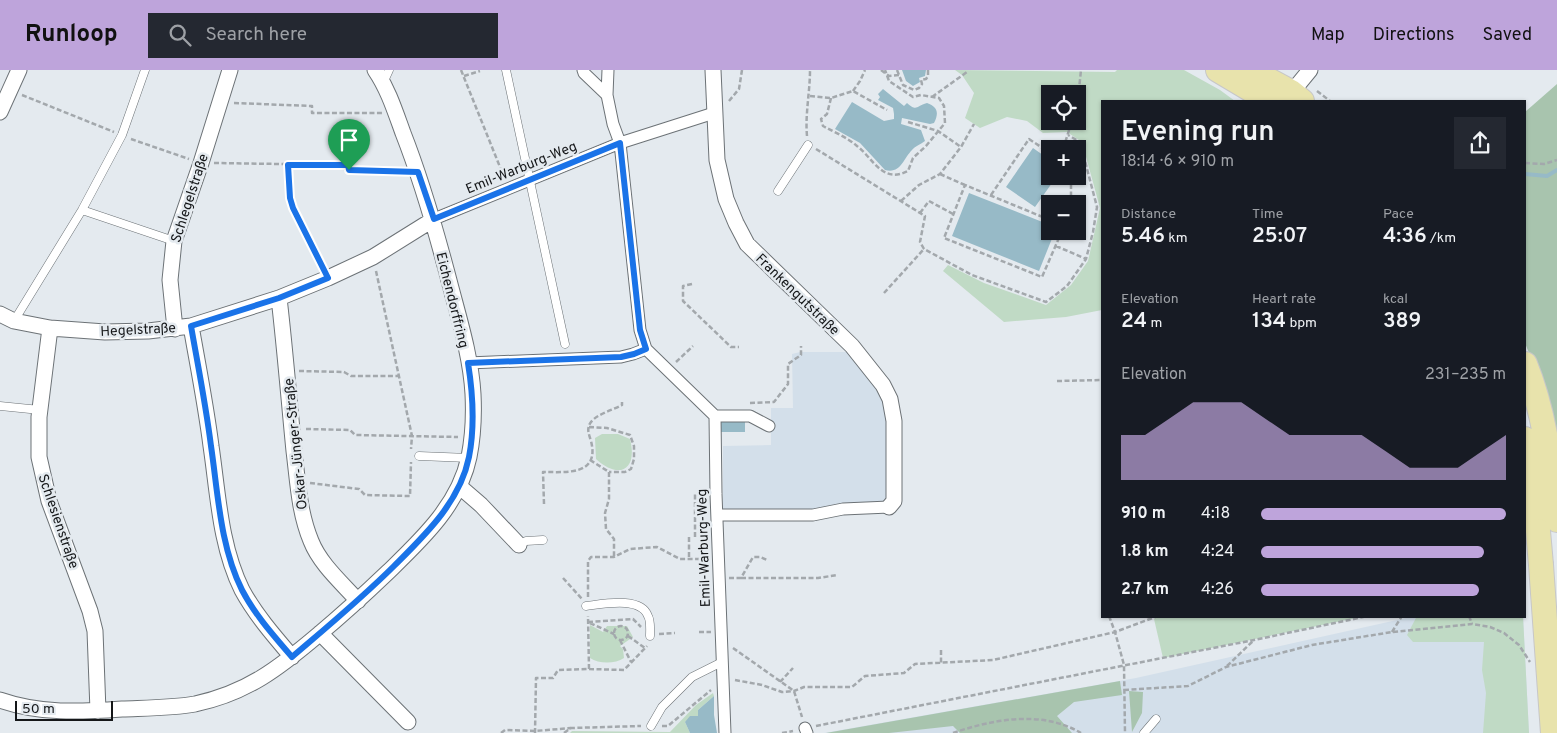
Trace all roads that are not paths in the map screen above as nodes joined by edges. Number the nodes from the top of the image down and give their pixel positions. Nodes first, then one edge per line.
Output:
1 (19, 70) edge
2 (145, 70) edge
3 (230, 70) edge
4 (375, 70) edge
5 (506, 70) edge
6 (583, 70) edge
7 (608, 70) edge
8 (713, 70) edge
9 (1218, 70) edge
10 (1250, 70) edge
11 (1310, 70) edge
12 (386, 76) edge
13 (6, 88) edge
14 (607, 95) junction
15 (1287, 99) edge
16 (0, 112) edge
17 (714, 113) junction
18 (620, 143) junction
19 (808, 145) road end
20 (530, 179) junction
21 (778, 191) dead end
22 (82, 210) junction
23 (434, 219) junction
24 (174, 241) junction
25 (279, 298) junction
26 (0, 314) edge
27 (14, 321) junction
28 (191, 326) junction
29 (50, 328) junction
30 (175, 329) junction
31 (565, 344) dead end
32 (646, 349) junction
33 (468, 363) junction
34 (1526, 368) edge
35 (0, 406) edge
36 (40, 410) junction
37 (715, 416) junction
38 (769, 426) dead end
39 (1526, 444) edge
40 (415, 454) road end
41 (469, 458) junction
42 (459, 486) junction
43 (889, 507) joint
44 (717, 515) junction
45 (1551, 524) edge
46 (543, 540) dead end
47 (519, 545) joint
48 (358, 601) junction
49 (586, 606) road end
50 (320, 633) junction
51 (650, 636) road end
52 (292, 657) junction
53 (722, 662) junction
54 (0, 700) edge
55 (98, 711) junction
56 (1156, 719) dead end
57 (408, 722) dead end
58 (651, 726) road end
59 (725, 733) edge
60 (1144, 733) edge
61 (1553, 733) edge

1 - 13 street
2 - 22 lane
3 - 24 street, Schlegelstraße
4 - 12 street, Eichendorffring
5 - 20 lane
6 - 14 street
7 - 14 street
8 - 17 street, Frankengutstraße
9 - 15 main road
10 - 15 main road
11 - 15 street
12 - 23 street, Eichendorffring
13 - 16 street
14 - 18 street
17 - 18 street, Emil-Warburg-Weg
17 - 43 street, Frankengutstraße
18 - 20 street, Emil-Warburg-Weg
18 - 32 street
19 - 21 lane
20 - 23 street, Emil-Warburg-Weg
20 - 31 lane
22 - 24 lane
22 - 27 lane
23 - 25 street, Hegelstraße
23 - 33 street, Eichendorffring
24 - 30 street, Schlegelstraße
25 - 28 street, Hegelstraße
25 - 48 street, Oskar-Jünger-Straße
26 - 27 street, Hegelstraße
27 - 29 street, Hegelstraße
28 - 30 street, Hegelstraße
28 - 52 street
29 - 30 street, Hegelstraße
29 - 36 street, Schlesienstraße
32 - 33 street
32 - 37 street
33 - 41 street, Eichendorffring
34 - 45 main road
35 - 36 lane
36 - 55 street, Schlesienstraße
37 - 38 street
37 - 44 street, Emil-Warburg-Weg
39 - 45 main road
40 - 41 lane
41 - 42 street, Eichendorffring
42 - 47 street
42 - 48 street, Eichendorffring
43 - 44 street
44 - 53 street, Emil-Warburg-Weg
45 - 61 main road, bridge
46 - 47 lane
48 - 50 street, Eichendorffring
49 - 51 lane
50 - 52 street, Eichendorffring
50 - 57 street
52 - 55 street, Eichendorffring
53 - 58 lane
53 - 59 street, Emil-Warburg-Weg
54 - 55 street, Eichendorffring
56 - 60 lane

